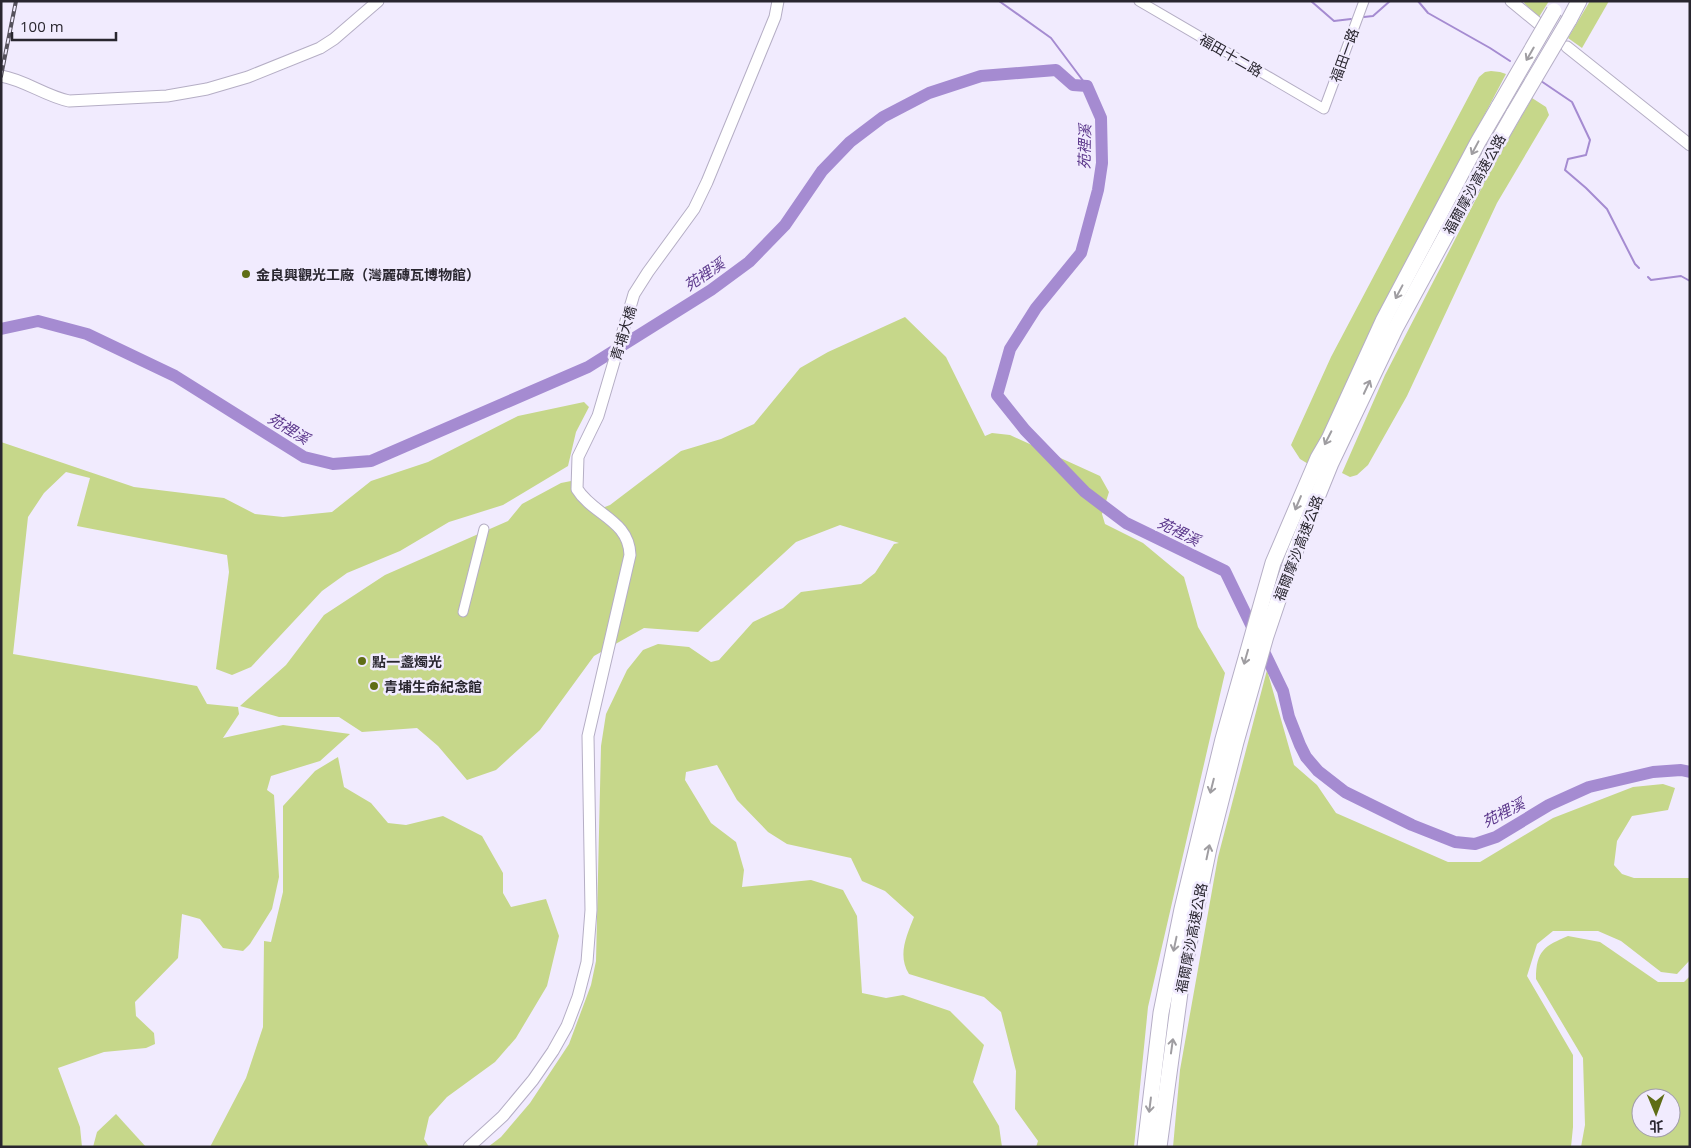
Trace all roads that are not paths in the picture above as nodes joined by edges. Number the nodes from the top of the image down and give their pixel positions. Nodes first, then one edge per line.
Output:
1 (378, 1) edge
2 (778, 1) edge
3 (1139, 1) edge
4 (1364, 1) edge
5 (1510, 1) edge
6 (1579, 1) edge
7 (1557, 6) edge
8 (1539, 24) dead end
9 (1567, 47) dead end
10 (1, 76) edge
11 (1324, 109) joint
12 (1690, 145) edge
13 (1324, 461) junction
14 (484, 529) dead end
15 (463, 612) dead end
16 (1230, 740) junction
17 (469, 1147) edge
18 (1145, 1147) edge
19 (1159, 1147) edge

1 - 10 main road
2 - 17 main road, 青埔大橋
3 - 11 street, 福田十二路
4 - 11 street, 福田一路
5 - 8 main road
13 -> 6 highway, 福爾摩沙高速公路, bridge
7 -> 13 highway, 福爾摩沙高速公路, bridge
9 - 12 main road
13 - 16 highway, 福爾摩沙高速公路
14 - 15 street
16 -> 18 highway, 福爾摩沙高速公路
19 -> 16 highway, 福爾摩沙高速公路

